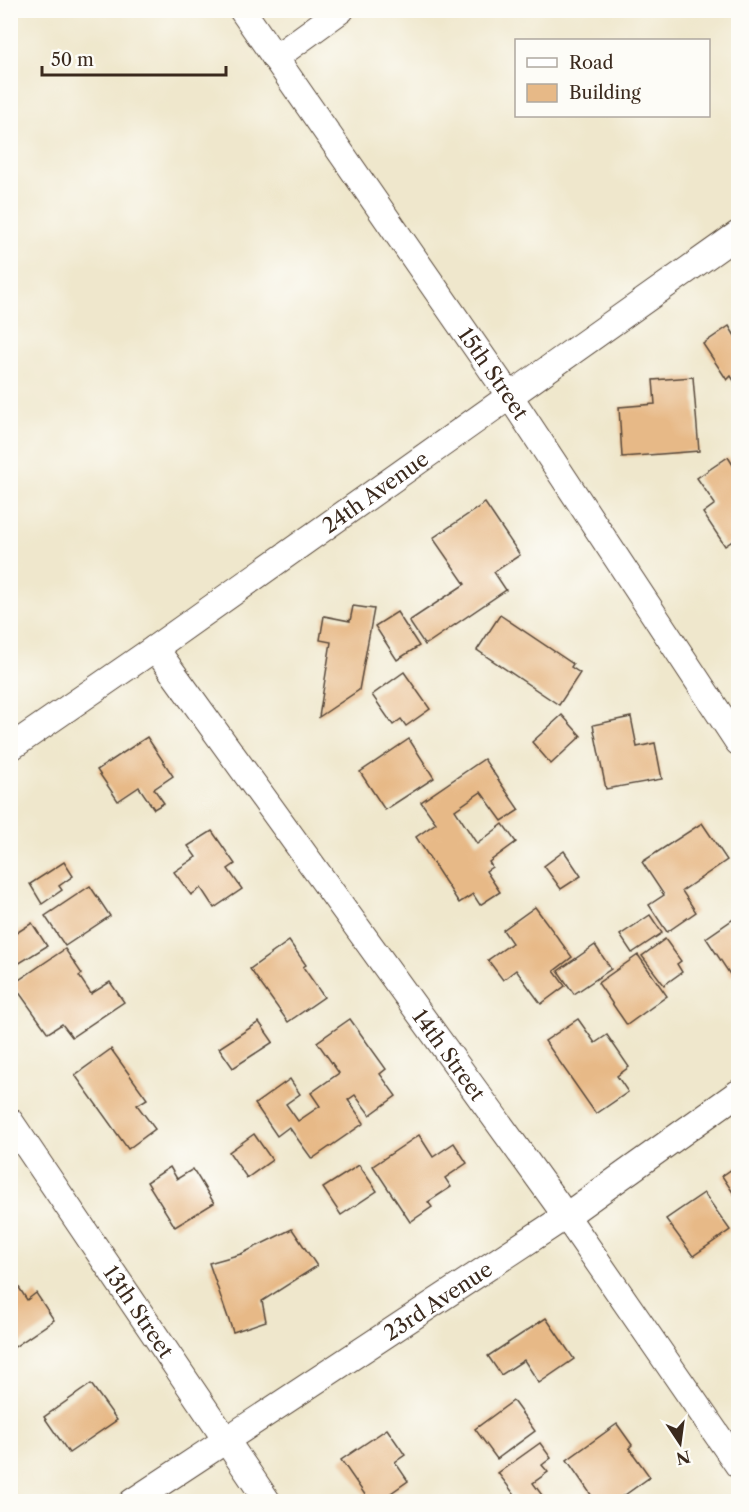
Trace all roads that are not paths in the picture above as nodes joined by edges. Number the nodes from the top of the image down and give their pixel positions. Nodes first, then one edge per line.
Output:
1 (243, 10) edge
2 (341, 10) edge
3 (275, 58) junction
4 (738, 234) edge
5 (509, 394) junction
6 (155, 648) junction
7 (738, 742) edge
8 (10, 748) edge
9 (738, 1093) edge
10 (10, 1121) edge
11 (566, 1216) junction
12 (225, 1440) junction
13 (738, 1466) edge
14 (132, 1502) edge
15 (268, 1502) edge

1 - 3 street, 15th Street
2 - 3 street
3 - 5 street, 15th Street
4 - 5 street, 24th Avenue
5 - 6 street, 24th Avenue
5 - 7 street, 15th Street
6 - 8 street, 24th Avenue
6 - 11 street, 14th Street
9 - 11 street, 23rd Avenue
10 - 12 street, 13th Street
11 - 12 street, 23rd Avenue
11 - 13 street, 14th Street
12 - 14 street, 23rd Avenue
12 - 15 street, 13th Street

